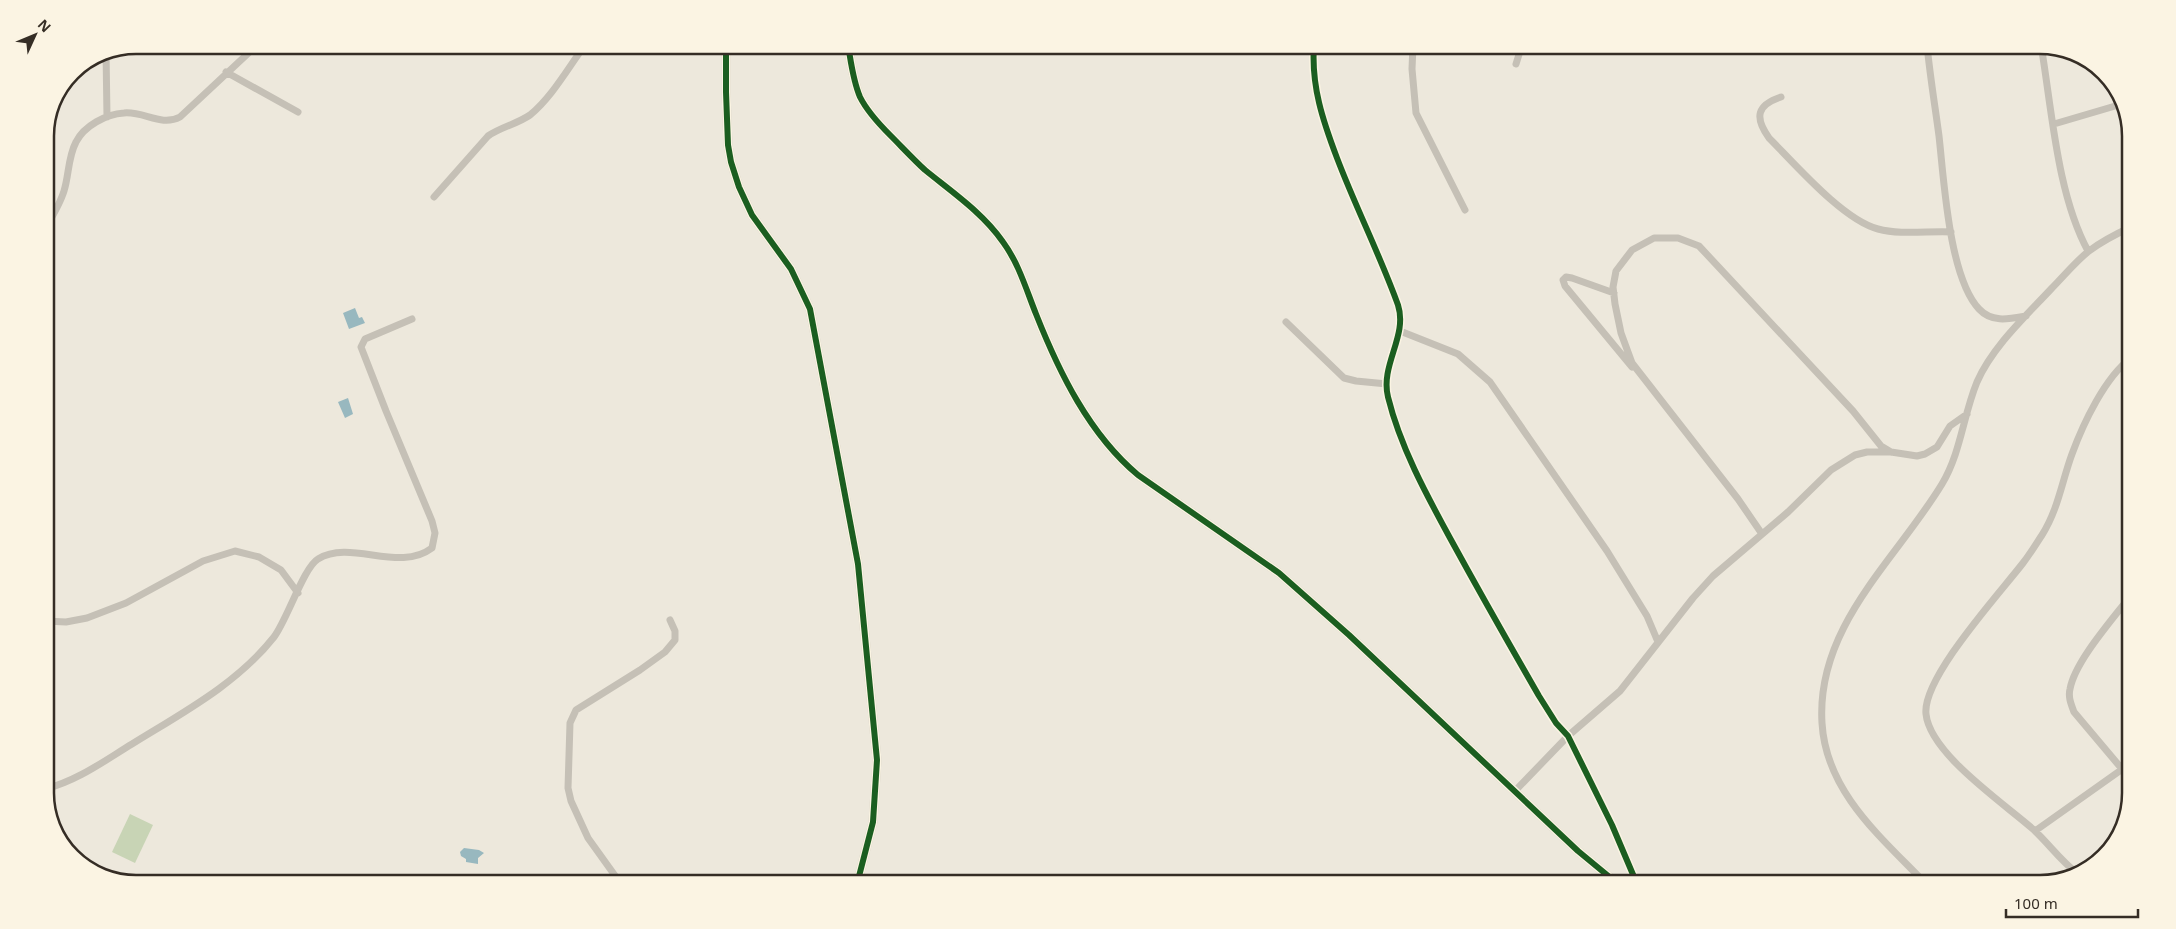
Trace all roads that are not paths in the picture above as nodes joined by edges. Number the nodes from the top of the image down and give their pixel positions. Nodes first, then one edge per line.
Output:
1 (247, 54) edge
2 (578, 54) edge
3 (726, 54) edge
4 (850, 54) edge
5 (1314, 54) edge
6 (1413, 54) edge
7 (1519, 54) edge
8 (1928, 54) edge
9 (2043, 54) edge
10 (106, 59) edge
11 (1516, 64) dead end
12 (226, 72) junction
13 (1781, 96) dead end
14 (2116, 106) edge
15 (298, 112) dead end
16 (107, 117) junction
17 (2054, 124) junction
18 (434, 197) dead end
19 (1464, 210) dead end
20 (54, 212) edge
21 (2122, 231) edge
22 (1951, 232) junction
23 (2088, 251) junction
24 (1614, 293) junction
25 (2026, 316) junction
26 (412, 318) dead end
27 (1286, 322) dead end
28 (1400, 331) junction
29 (2122, 367) edge
30 (1645, 382) junction
31 (1387, 384) junction
32 (1967, 414) junction
33 (1891, 452) junction
34 (1762, 534) junction
35 (298, 593) junction
36 (2122, 607) edge
37 (670, 620) dead end
38 (54, 621) edge
39 (1658, 642) junction
40 (1568, 736) junction
41 (2122, 769) joint
42 (54, 786) edge
43 (1514, 792) junction
44 (2036, 831) junction
45 (2073, 869) edge
46 (615, 875) edge
47 (859, 875) edge
48 (1607, 875) edge
49 (1632, 875) edge
50 (1917, 875) edge

1 - 12 street
2 - 18 street
3 - 47 street
4 - 43 street
5 - 28 street
6 - 19 street
7 - 11 street
8 - 22 street
9 - 17 street
10 - 16 street
12 - 15 street
12 - 16 street
13 - 22 street
14 - 17 street
16 - 20 street
17 - 23 street
21 - 23 street
22 - 25 street
23 - 25 street
24 - 30 street
24 - 30 street
24 - 33 street
25 - 32 street
26 - 35 street
27 - 31 street
28 - 31 street
28 - 39 street
29 - 44 street
30 - 34 street
31 - 40 street
32 - 33 street
32 - 50 street
33 - 34 street
34 - 39 street
35 - 38 street
35 - 42 street
36 - 41 street
37 - 46 street
39 - 40 street
40 - 43 street
40 - 49 street
41 - 44 street
43 - 48 street
44 - 45 street

